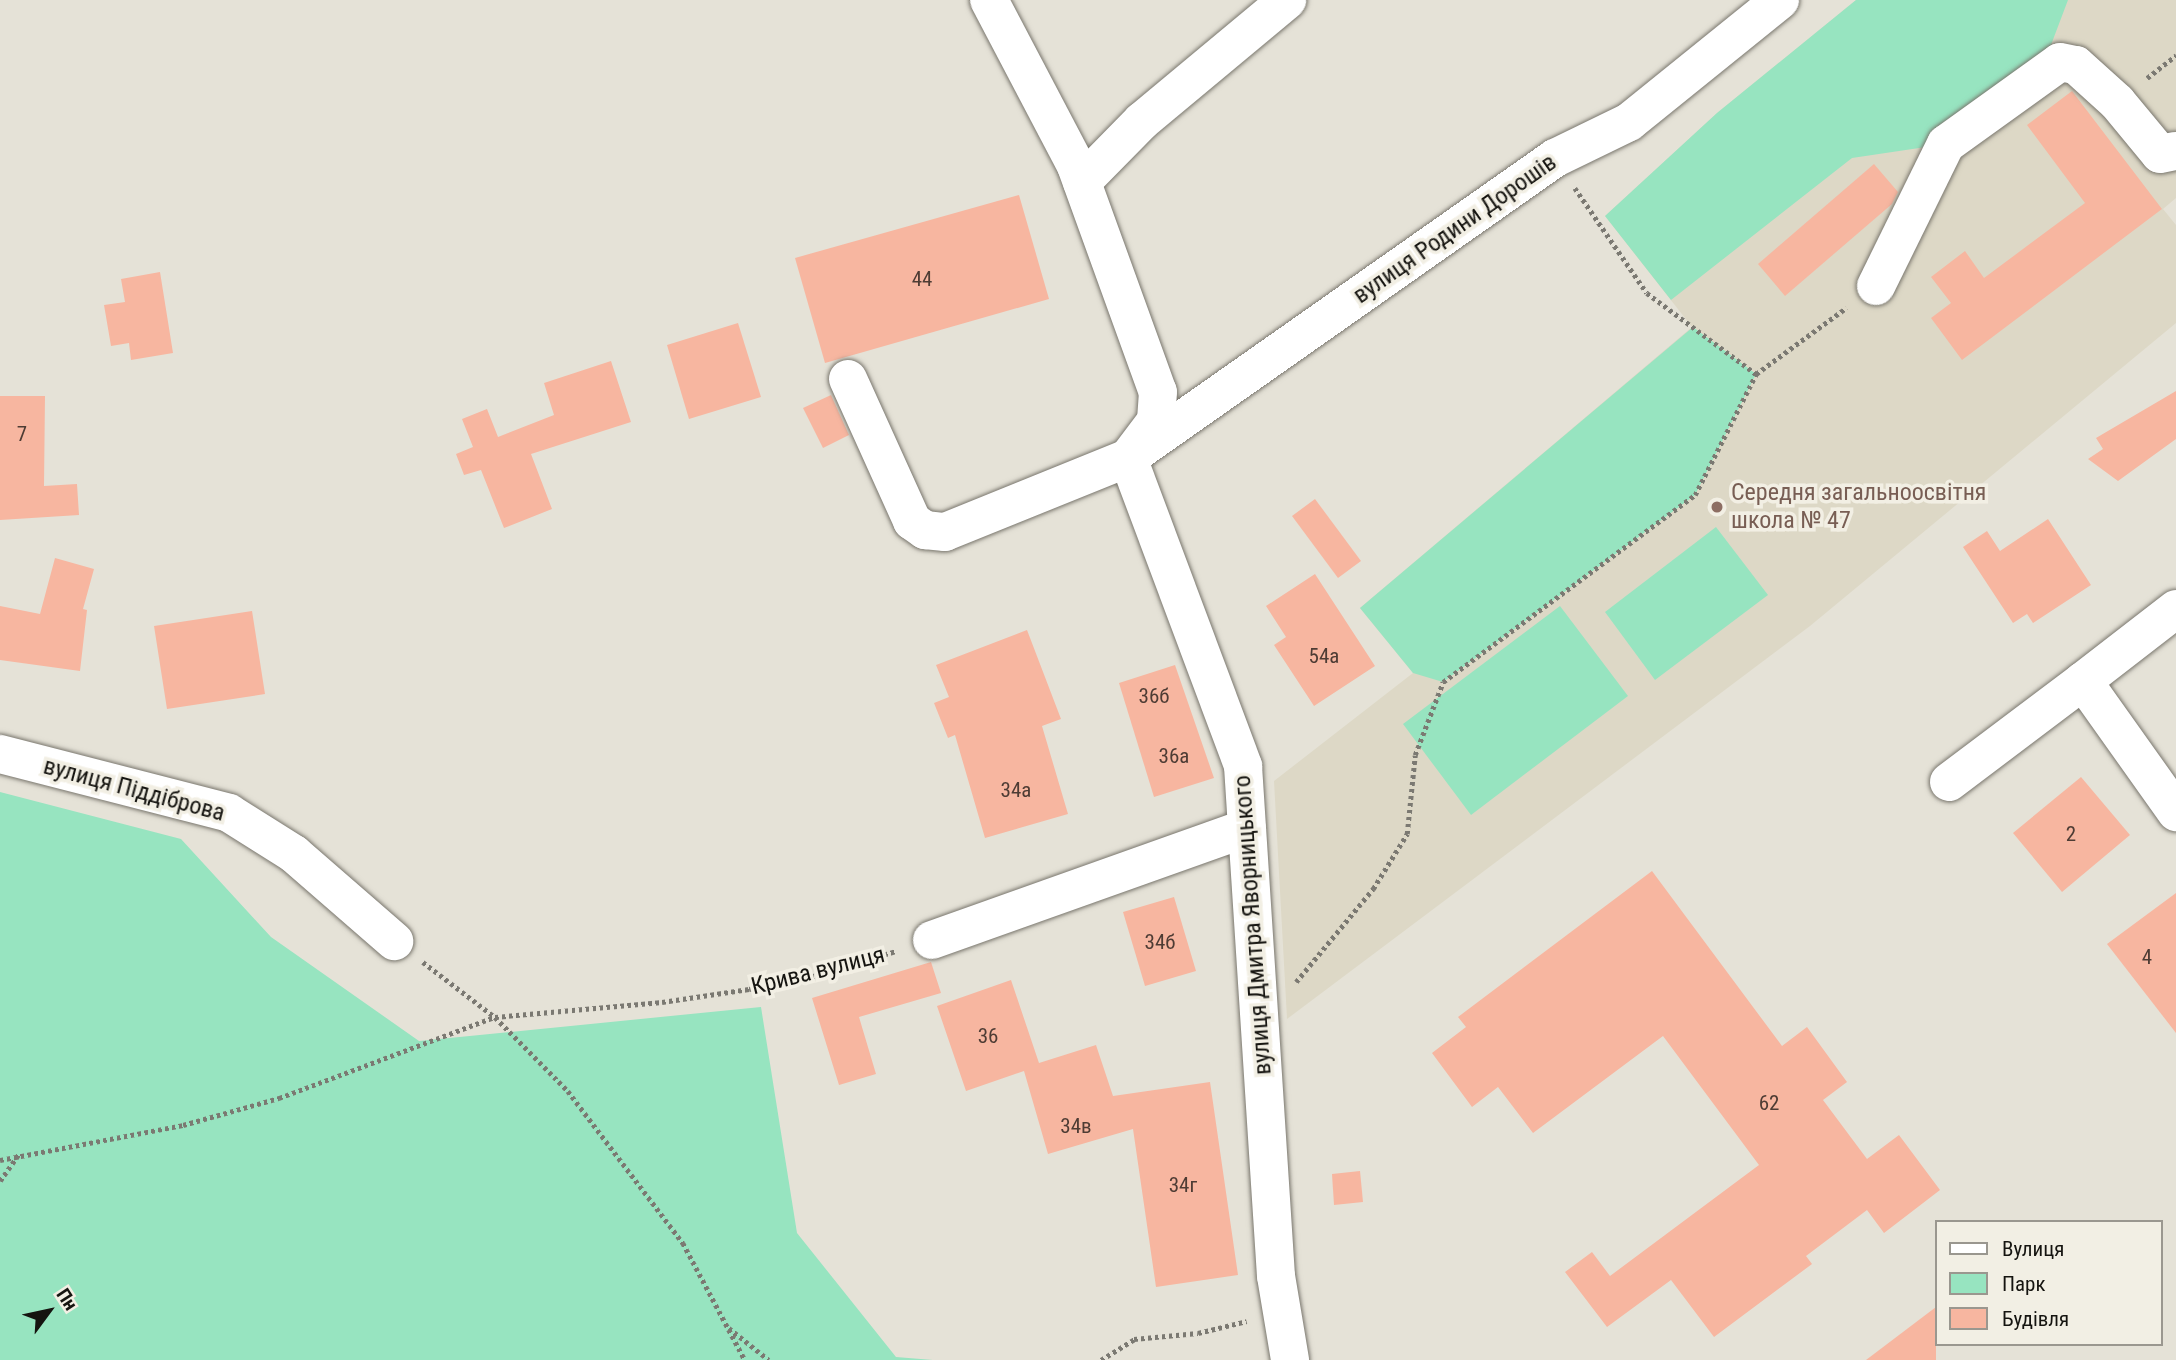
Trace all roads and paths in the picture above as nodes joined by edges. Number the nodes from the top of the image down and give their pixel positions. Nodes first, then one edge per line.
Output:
1 (989, 0) edge
2 (1287, 0) edge
3 (1780, 0) edge
4 (2176, 151) edge
5 (1555, 158) junction
6 (1079, 174) junction
7 (1875, 286) joint
8 (1756, 374) junction
9 (848, 379) dead end
10 (1128, 458) junction
11 (2176, 609) edge
12 (2083, 681) junction
13 (0, 754) edge
14 (1949, 782) dead end
15 (2176, 812) edge
16 (1247, 828) junction
17 (932, 940) joint
18 (394, 941) joint
19 (495, 1017) junction
20 (1261, 1040) junction
21 (18, 1154) junction
22 (0, 1160) edge
23 (0, 1181) edge
24 (1282, 1312) junction
25 (727, 1327) junction
26 (745, 1360) edge
27 (769, 1360) edge
28 (1101, 1360) edge
29 (1290, 1360) edge

1 - 6 street
2 - 6 street
3 - 5 street, вулиця Родини Дорошів
4 - 7 street
5 - 8 path
5 - 10 street, вулиця Родини Дорошів
6 - 10 street
7 - 8 path
8 - 20 path
9 - 10 street, вулиця Родини Дорошів
10 - 16 street, вулиця Дмитра Яворницького
11 - 12 street
12 - 14 street
12 - 15 street
13 - 18 street, вулиця Піддіброва
16 - 17 street
16 - 20 street, вулиця Дмитра Яворницького
17 - 19 path, Крива вулиця
18 - 19 path
19 - 21 path, Крива вулиця
19 - 25 path
20 - 24 street, вулиця Дмитра Яворницького
21 - 22 path, Крива вулиця
21 - 23 path
24 - 28 path
24 - 29 street, вулиця Дмитра Яворницького
25 - 26 path
25 - 27 path

